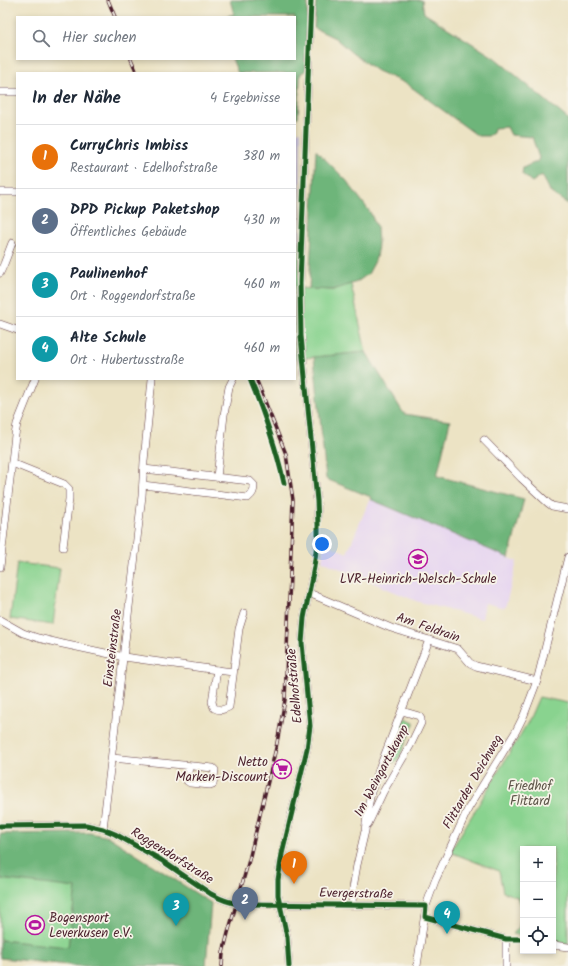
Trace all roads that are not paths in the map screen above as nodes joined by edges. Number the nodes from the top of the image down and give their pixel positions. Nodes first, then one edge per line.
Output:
1 (311, 0) edge
2 (0, 92) edge
3 (16, 92) edge
4 (0, 192) edge
5 (16, 192) edge
6 (12, 243) dead end
7 (0, 273) edge
8 (0, 324) edge
9 (16, 330) edge
10 (35, 380) edge
11 (152, 380) edge
12 (232, 380) edge
13 (484, 440) dead end
14 (12, 463) junction
15 (144, 469) junction
16 (217, 477) junction
17 (143, 485) junction
18 (568, 509) edge
19 (63, 546) dead end
20 (568, 557) edge
21 (0, 567) edge
22 (310, 593) junction
23 (244, 613) dead end
24 (0, 620) edge
25 (429, 640) junction
26 (124, 657) junction
27 (217, 670) junction
28 (233, 672) junction
29 (538, 681) junction
30 (402, 711) junction
31 (112, 758) junction
32 (189, 766) dead end
33 (0, 826) edge
34 (103, 829) junction
35 (365, 831) junction
36 (237, 903) joint
37 (280, 904) junction
38 (352, 905) junction
39 (426, 906) junction
40 (424, 917) junction
41 (506, 939) junction
42 (520, 939) edge
43 (556, 945) edge
44 (568, 947) edge
45 (289, 966) edge
46 (417, 966) edge
47 (506, 966) edge

1 - 22 street, Edelhofstraße
2 - 3 street
4 - 5 street
6 - 7 street
8 - 9 street
10 - 14 street
11 - 15 street, Einsteinstraße
12 - 16 street
13 - 18 street
14 - 19 street
14 - 21 street
15 - 16 street
15 - 17 street, Einsteinstraße
16 - 17 street
17 - 26 street, Einsteinstraße
20 - 29 street, Flittarder Deichweg
22 - 25 street, Am Feldrain
22 - 37 street, Edelhofstraße
23 - 28 street
24 - 26 street
25 - 29 street, Am Feldrain
25 - 30 street, Im Weingartskamp
26 - 27 street
26 - 31 street, Einsteinstraße
27 - 28 street
27 - 28 street
29 - 39 street, Flittarder Deichweg
30 - 35 street, Im Weingartskamp
30 - 35 street, Im Weingartskamp
31 - 32 street
31 - 34 street, Einsteinstraße
33 - 34 street, Roggendorfstraße
34 - 36 street, Roggendorfstraße
35 - 38 street, Im Weingartskamp
36 - 37 street, Evergerstraße
37 - 38 street, Evergerstraße
37 - 45 street, Edelhofstraße
38 - 39 street, Evergerstraße
39 - 40 street, Flittarder Deichweg
40 - 41 street
40 - 46 street, Flittarder Deichweg
41 - 42 street
41 - 47 street
43 - 44 street

